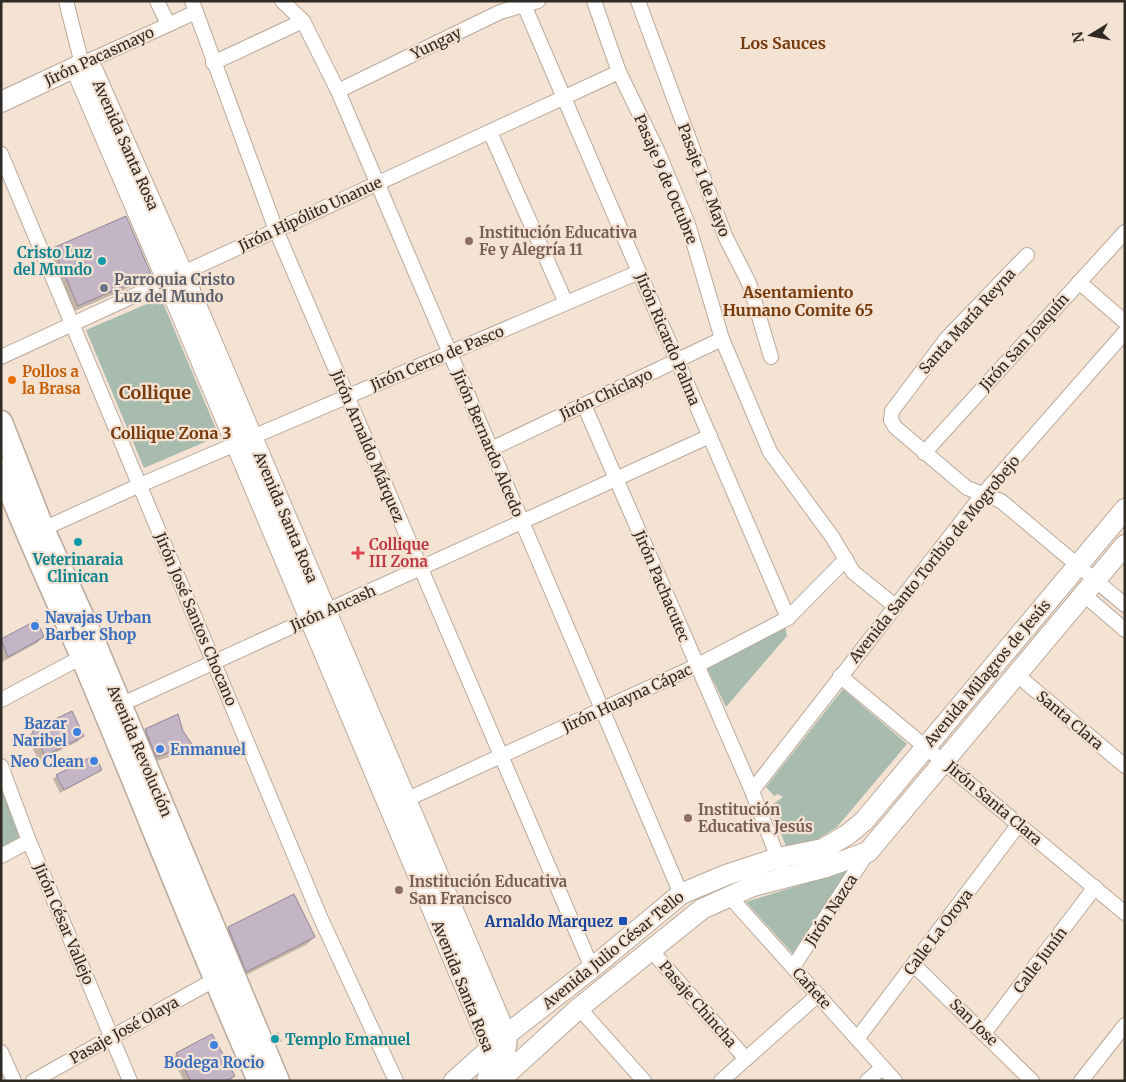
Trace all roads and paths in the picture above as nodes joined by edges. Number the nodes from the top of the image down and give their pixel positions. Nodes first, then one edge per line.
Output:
1 (66, 1) edge
2 (157, 1) edge
3 (282, 1) edge
4 (538, 1) edge
5 (594, 1) edge
6 (638, 1) edge
7 (524, 5) junction
8 (194, 6) edge
9 (303, 21) junction
10 (168, 24) junction
11 (213, 63) junction
12 (82, 64) junction
13 (619, 72) junction
14 (338, 92) junction
15 (564, 98) junction
16 (1, 102) edge
17 (490, 132) junction
18 (1, 154) edge
19 (377, 183) junction
20 (276, 230) junction
21 (1125, 232) edge
22 (1027, 256) dead end
23 (639, 272) junction
24 (175, 276) junction
25 (1079, 282) junction
26 (566, 303) junction
27 (1125, 322) edge
28 (72, 323) junction
29 (1125, 332) edge
30 (722, 340) junction
31 (450, 352) junction
32 (1, 357) edge
33 (770, 357) dead end
34 (677, 361) junction
35 (347, 396) junction
36 (584, 404) junction
37 (1, 422) edge
38 (710, 436) junction
39 (244, 440) junction
40 (491, 448) junction
41 (924, 453) junction
42 (1, 469) edge
43 (616, 479) junction
44 (140, 485) junction
45 (983, 494) junction
46 (1125, 509) edge
47 (522, 522) junction
48 (42, 529) junction
49 (1125, 545) edge
50 (846, 559) junction
51 (1077, 564) junction
52 (421, 568) junction
53 (1089, 587) junction
54 (1125, 605) edge
55 (895, 606) junction
56 (318, 615) junction
57 (788, 618) junction
58 (1125, 630) edge
59 (82, 657) junction
60 (214, 662) junction
61 (696, 666) junction
62 (1016, 674) junction
63 (840, 676) junction
64 (1, 700) edge
65 (120, 705) junction
66 (602, 710) junction
67 (926, 747) junction
68 (501, 756) junction
69 (944, 761) junction
70 (1, 766) edge
71 (1125, 766) edge
72 (752, 791) junction
73 (397, 803) junction
74 (1019, 824) junction
75 (847, 835) joint
76 (29, 841) junction
77 (868, 852) junction
78 (1, 856) edge
79 (778, 858) junction
80 (848, 860) joint
81 (785, 877) junction
82 (1095, 887) junction
83 (681, 894) junction
84 (729, 896) junction
85 (1125, 913) edge
86 (650, 949) junction
87 (914, 965) junction
88 (592, 968) junction
89 (793, 968) junction
90 (214, 980) junction
91 (818, 995) junction
92 (578, 1008) junction
93 (1125, 1025) edge
94 (985, 1032) junction
95 (506, 1035) junction
96 (111, 1037) junction
97 (857, 1039) junction
98 (491, 1048) junction
99 (1, 1052) edge
100 (746, 1059) junction
101 (883, 1067) junction
102 (499, 1080) edge
103 (14, 1081) edge
104 (33, 1081) edge
105 (130, 1081) edge
106 (259, 1081) edge
107 (278, 1081) edge
108 (396, 1081) edge
109 (454, 1081) edge
110 (644, 1081) edge
111 (721, 1081) edge
112 (867, 1081) edge
113 (895, 1081) edge
114 (1032, 1081) edge
115 (1080, 1081) edge

1 - 12 street
2 - 10 street
3 - 9 street, Jirón Bernardo Alcedo
4 - 7 street, Yungay
5 - 13 street, Pasaje 9 de Octubre
6 - 33 street, Pasaje 1 de Mayo
7 - 14 street, Yungay
7 - 15 street, Jirón Ricardo Palma
8 - 10 street, Jirón Pacasmayo
8 - 11 street, Jirón Arnaldo Márquez
9 - 11 street
9 - 14 street, Jirón Bernardo Alcedo
10 - 12 street, Jirón Pacasmayo
11 - 20 street, Jirón Arnaldo Márquez
12 - 16 street, Jirón Pacasmayo
12 - 24 street, Avenida Santa Rosa
13 - 15 street, Jirón Hipólito Unanue
13 - 30 street, Pasaje 9 de Octubre
14 - 19 street, Jirón Bernardo Alcedo
15 - 17 street, Jirón Hipólito Unanue
15 - 23 street, Jirón Ricardo Palma
17 - 19 street, Jirón Hipólito Unanue
17 - 26 street
18 - 28 street, Jirón José Santos Chocano
19 - 20 street, Jirón Hipólito Unanue
19 - 31 street, Jirón Bernardo Alcedo
20 - 24 street, Jirón Hipólito Unanue
20 - 35 street, Jirón Arnaldo Márquez
21 - 25 street, Jirón San Joaquín
22 - 41 street, Santa María Reyna
23 - 26 street, Jirón Cerro de Pasco
23 - 34 street, Jirón Ricardo Palma
24 - 28 street, Jirón Hipólito Unanue
24 - 39 street, Avenida Santa Rosa
25 - 27 street
25 - 41 street, Jirón San Joaquín
26 - 31 street, Jirón Cerro de Pasco
28 - 32 street, Jirón Hipólito Unanue
28 - 44 street, Jirón José Santos Chocano
29 - 45 street, Avenida Santo Toribio de Mogrobejo
30 - 34 street, Jirón Chiclayo
30 - 50 street, Pasaje 9 de Octubre
31 - 35 street, Jirón Cerro de Pasco
31 - 40 street, Jirón Bernardo Alcedo
34 - 36 street, Jirón Chiclayo
34 - 38 street, Jirón Ricardo Palma
35 - 39 street, Jirón Cerro de Pasco
35 - 52 street, Jirón Arnaldo Márquez
36 - 40 street, Jirón Chiclayo
36 - 43 street, Jirón Pachacutec
37 - 48 main road, Avenida Revolución
38 - 43 street, Jirón Ancash
38 - 57 street, Jirón Ricardo Palma
39 - 44 street, Jirón Cerro de Pasco
39 - 56 street, Avenida Santa Rosa
40 - 47 street, Jirón Bernardo Alcedo
41 - 45 street, Santa María Reyna
42 - 59 main road, Avenida Revolución
43 - 47 street, Jirón Ancash
43 - 61 street, Jirón Pachacutec
44 - 48 street, Jirón Cerro de Pasco
44 - 60 street, Jirón José Santos Chocano
45 - 51 street, Santa María Reyna
45 - 55 street, Avenida Santo Toribio de Mogrobejo
46 - 51 street, Avenida Milagros de Jesús
47 - 52 street, Jirón Ancash
47 - 66 street, Jirón Bernardo Alcedo
48 - 65 main road, Avenida Revolución
49 - 53 street, Avenida Milagros de Jesús
50 - 55 street, Pasaje 9 de Octubre
50 - 57 street, Jirón Huayna Cápac
51 - 53 street, Santa María Reyna
51 - 67 street, Avenida Milagros de Jesús
52 - 56 street, Jirón Ancash
52 - 68 street, Jirón Arnaldo Márquez
53 - 54 street
53 - 58 street
53 - 62 street, Avenida Milagros de Jesús
55 - 63 street, Avenida Santo Toribio de Mogrobejo
56 - 60 street, Jirón Ancash
56 - 73 street, Avenida Santa Rosa
57 - 61 street, Jirón Huayna Cápac
59 - 64 street
59 - 90 main road, Avenida Revolución
60 - 65 street, Jirón Ancash
60 - 108 street, Jirón José Santos Chocano
61 - 66 street, Jirón Huayna Cápac
61 - 72 street, Jirón Pachacutec
62 - 69 street, Avenida Milagros de Jesús
62 - 71 street, Santa Clara
63 - 67 street, Jirón Santa Clara
63 - 72 street, Avenida Santo Toribio de Mogrobejo
65 - 107 main road, Avenida Revolución
66 - 68 street, Jirón Huayna Cápac
66 - 83 street, Jirón Bernardo Alcedo
67 - 69 street, Jirón Santa Clara
67 - 75 street, Avenida Milagros de Jesús
68 - 73 street, Jirón Huayna Cápac
68 - 88 street, Jirón Arnaldo Márquez
69 - 74 street, Jirón Santa Clara
69 - 77 street, Avenida Milagros de Jesús
70 - 76 street, Jirón César Vallejo
72 - 79 street, Jirón Pachacutec
73 - 95 street, Avenida Santa Rosa
73 - 98 street, Avenida Santa Rosa
74 - 82 street, Jirón Santa Clara
74 - 87 street, Calle La Oroya
75 - 79 street, Avenida Julio César Tello
76 - 78 street
76 - 96 street, Jirón César Vallejo
77 - 80 street, Avenida Milagros de Jesús
77 - 89 street, Jirón Nazca
79 - 81 street, Jirón Pachacutec
79 - 83 street, Avenida Julio César Tello
80 - 81 street, Avenida Julio César Tello
81 - 84 street, Avenida Julio César Tello
82 - 85 street, Jirón Santa Clara
82 - 94 street, Calle Junín
83 - 88 street, Avenida Julio César Tello
84 - 86 street, Avenida Julio César Tello
84 - 89 street, Cañete
86 - 92 street, Avenida Julio César Tello
86 - 100 street, Pasaje Chincha
87 - 94 street, San Jose
87 - 97 street, Calle La Oroya
88 - 95 street, Avenida Julio César Tello
89 - 91 street, Cañete
90 - 96 street, Pasaje José Olaya
90 - 106 main road, Avenida Revolución
91 - 97 street, Cañete
91 - 100 street
92 - 102 street, Avenida Julio César Tello
92 - 110 street
93 - 115 street
94 - 114 street, San Jose
95 - 98 street, Avenida Julio César Tello
95 - 102 street, Avenida Santa Rosa
96 - 104 street, Pasaje José Olaya
96 - 105 street, Jirón César Vallejo
97 - 101 street, Cañete
98 - 102 street, Avenida Santa Rosa
98 - 109 street, Avenida Julio César Tello
99 - 103 street
100 - 111 street
101 - 112 street
101 - 113 street, Cañete

